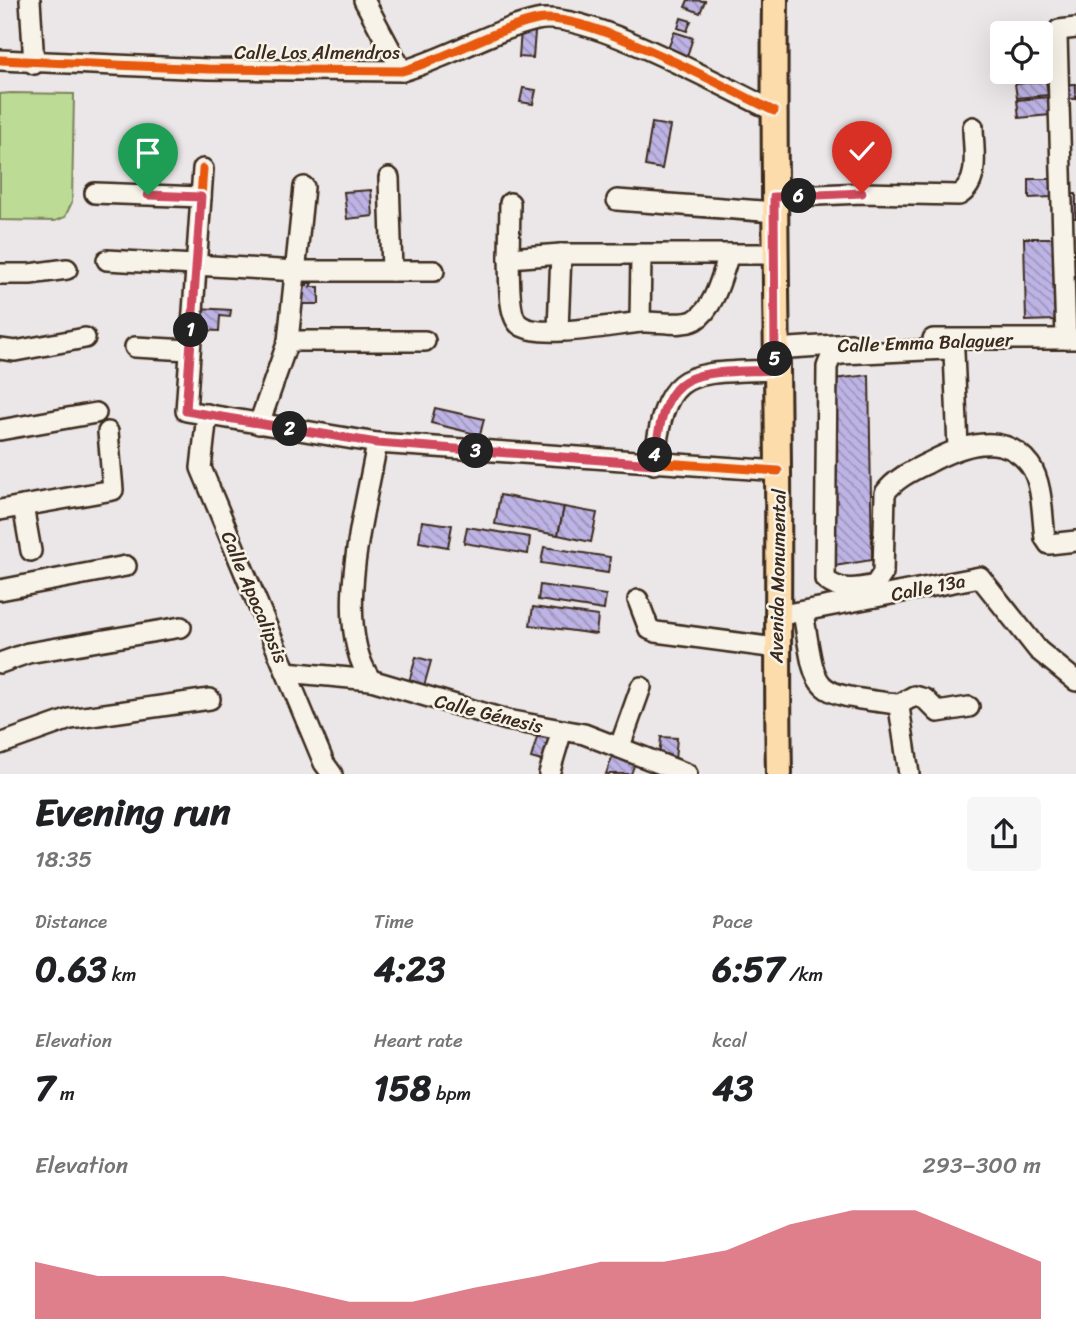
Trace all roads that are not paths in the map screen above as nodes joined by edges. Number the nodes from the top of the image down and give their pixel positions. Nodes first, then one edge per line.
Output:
1 (30, 0) edge
2 (364, 0) edge
3 (775, 0) edge
4 (1067, 29) edge
5 (0, 60) edge
6 (34, 64) junction
7 (402, 71) junction
8 (774, 111) junction
9 (973, 127) dead end
10 (203, 169) dead end
11 (389, 178) dead end
12 (304, 187) dead end
13 (95, 193) dead end
14 (201, 197) junction
15 (617, 200) dead end
16 (510, 203) dead end
17 (774, 205) junction
18 (561, 254) junction
19 (729, 254) junction
20 (774, 254) junction
21 (641, 256) junction
22 (509, 258) junction
23 (107, 260) dead end
24 (196, 265) junction
25 (67, 269) dead end
26 (297, 271) junction
27 (392, 271) junction
28 (434, 271) dead end
29 (0, 274) edge
30 (640, 322) junction
31 (558, 329) junction
32 (85, 338) dead end
33 (1071, 339) edge
34 (288, 341) junction
35 (425, 341) dead end
36 (135, 347) dead end
37 (189, 350) junction
38 (5, 351) edge
39 (775, 359) junction
40 (96, 413) dead end
41 (206, 414) junction
42 (259, 424) junction
43 (0, 430) edge
44 (108, 432) dead end
45 (377, 443) junction
46 (957, 448) junction
47 (654, 464) junction
48 (778, 471) junction
49 (23, 506) junction
50 (0, 510) edge
51 (1076, 541) edge
52 (31, 551) dead end
53 (126, 566) dead end
54 (0, 590) edge
55 (638, 600) dead end
56 (803, 612) junction
57 (777, 616) junction
58 (181, 627) dead end
59 (776, 648) junction
60 (0, 663) edge
61 (286, 672) junction
62 (371, 680) junction
63 (1076, 681) edge
64 (641, 687) dead end
65 (209, 699) dead end
66 (898, 705) junction
67 (969, 707) dead end
68 (562, 730) junction
69 (0, 744) edge
70 (620, 746) junction
71 (645, 766) edge
72 (332, 774) edge
73 (549, 774) edge
74 (687, 774) edge
75 (779, 774) edge
76 (909, 774) edge

1 - 6 street
2 - 7 street
3 - 8 main road, Avenida Monumental
4 - 33 street
5 - 6 street, Calle Los Almendros
6 - 7 street, Calle Los Almendros
7 - 8 street, Calle Los Almendros
8 - 17 main road, Avenida Monumental
9 - 17 street
10 - 14 street
11 - 27 street
12 - 26 street
13 - 14 street
14 - 24 street
15 - 17 street
16 - 22 street
17 - 20 main road, Avenida Monumental
18 - 21 street
18 - 22 street
18 - 31 street
19 - 20 street
19 - 21 street
19 - 30 street
20 - 39 main road, Avenida Monumental
21 - 30 street
22 - 31 street
23 - 24 street
24 - 26 street
24 - 37 street
25 - 29 street
26 - 27 street
26 - 34 street
27 - 28 street
30 - 31 street
32 - 38 street
33 - 39 street, Calle Emma Balaguer
34 - 35 street
34 - 42 street
36 - 37 street
37 - 41 street
39 - 47 street, Calle Emma Balaguer
39 - 48 main road, Avenida Monumental
40 - 43 street
41 - 42 street
41 - 61 street, Calle Apocalipsis
42 - 45 street
44 - 49 street
45 - 47 street
45 - 62 street
46 - 46 street
46 - 51 street
47 - 48 street
48 - 57 main road, Avenida Monumental
49 - 50 street
49 - 52 street
53 - 54 street
55 - 59 street
56 - 57 street, Calle 13a
56 - 63 street, Calle 13a
56 - 66 street
57 - 59 main road, Avenida Monumental
58 - 60 street
59 - 75 main road, Avenida Monumental
61 - 62 street, Calle Génesis
61 - 72 street, Calle Apocalipsis
62 - 68 street, Calle Génesis
64 - 70 street
65 - 69 street
66 - 67 street
66 - 76 street
68 - 70 street, Calle Génesis
68 - 73 street
70 - 71 street, Calle Génesis
71 - 74 street, Calle Génesis

